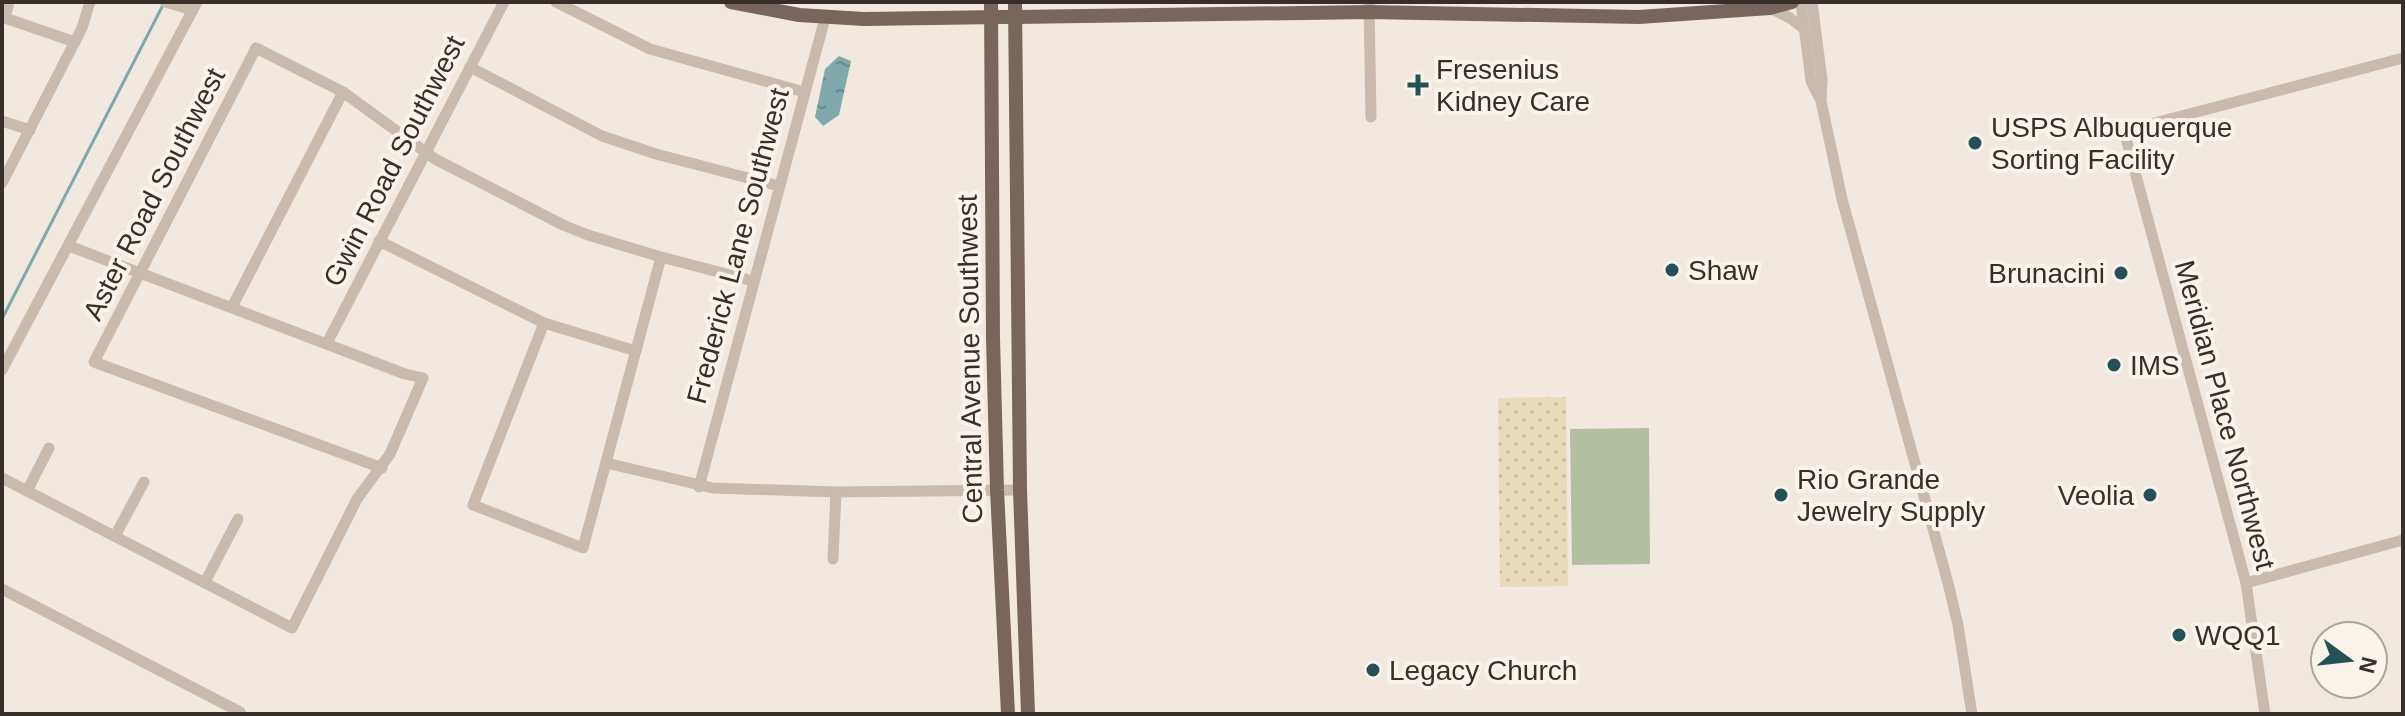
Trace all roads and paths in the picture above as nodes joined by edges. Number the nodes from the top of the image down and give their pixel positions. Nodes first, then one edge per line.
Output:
1 (9, 2) edge
2 (90, 2) edge
3 (504, 2) edge
4 (556, 2) edge
5 (731, 2) edge
6 (1792, 2) edge
7 (1801, 2) edge
8 (1812, 2) edge
9 (172, 3) edge
10 (195, 6) edge
11 (1370, 7) edge
12 (1770, 8) junction
13 (991, 9) edge
14 (1016, 9) edge
15 (4, 17) edge
16 (825, 18) junction
17 (1803, 28) junction
18 (75, 42) junction
19 (2403, 58) edge
20 (470, 67) junction
21 (343, 92) junction
22 (804, 92) junction
23 (1821, 101) junction
24 (1371, 117) dead end
25 (2, 121) edge
26 (30, 130) junction
27 (425, 152) junction
28 (2, 183) edge
29 (779, 186) junction
30 (379, 241) junction
31 (69, 246) junction
32 (661, 257) junction
33 (139, 273) junction
34 (753, 281) junction
35 (232, 307) junction
36 (544, 323) junction
37 (327, 343) junction
38 (636, 351) junction
39 (2, 370) edge
40 (49, 448) dead end
41 (606, 463) junction
42 (382, 468) junction
43 (2, 478) edge
44 (144, 482) dead end
45 (699, 487) junction
46 (997, 490) junction
47 (1020, 490) junction
48 (27, 491) junction
49 (836, 492) junction
50 (238, 519) dead end
51 (115, 536) junction
52 (2403, 540) edge
53 (833, 559) dead end
54 (205, 582) junction
55 (2246, 583) junction
56 (2, 589) edge
57 (240, 712) dead end
58 (1008, 714) edge
59 (1028, 714) edge
60 (1972, 714) edge
61 (2265, 714) edge

1 - 15 street
2 - 18 street
3 - 20 street, Gwin Road Southwest
4 - 22 street
5 - 16 main road
6 - 12 main road
7 - 17 street
8 - 23 street
9 - 10 street
10 - 31 street
11 - 12 main road
11 - 14 main road
11 - 24 street
12 - 17 street
13 - 14 main road
13 - 16 main road
13 - 46 main road, Central Avenue Southwest
14 - 47 main road
15 - 18 street
16 - 22 street, Frederick Lane Southwest
17 - 23 street
18 - 26 street
19 - 55 street, Meridian Place Northwest
20 - 27 street, Gwin Road Southwest
20 - 29 street
21 - 27 street
21 - 33 street, Aster Road Southwest
21 - 35 street
22 - 29 street, Frederick Lane Southwest
23 - 60 street
25 - 26 street
26 - 28 street
27 - 30 street, Gwin Road Southwest
27 - 32 street
29 - 34 street, Frederick Lane Southwest
30 - 36 street
30 - 37 street, Gwin Road Southwest
31 - 33 street
31 - 39 street
32 - 34 street
32 - 38 street
33 - 35 street
33 - 42 street, Aster Road Southwest
34 - 45 street, Frederick Lane Southwest
35 - 37 street
36 - 38 street
36 - 41 street
37 - 42 street
38 - 41 street
40 - 48 street
41 - 45 street
42 - 54 street
43 - 48 street
44 - 51 street
45 - 49 street
46 - 47 street
46 - 49 street
46 - 58 main road, Central Avenue Southwest
47 - 59 main road
48 - 51 street
49 - 53 street
50 - 54 street
51 - 54 street
52 - 55 street
55 - 61 street, Meridian Place Northwest
56 - 57 street

